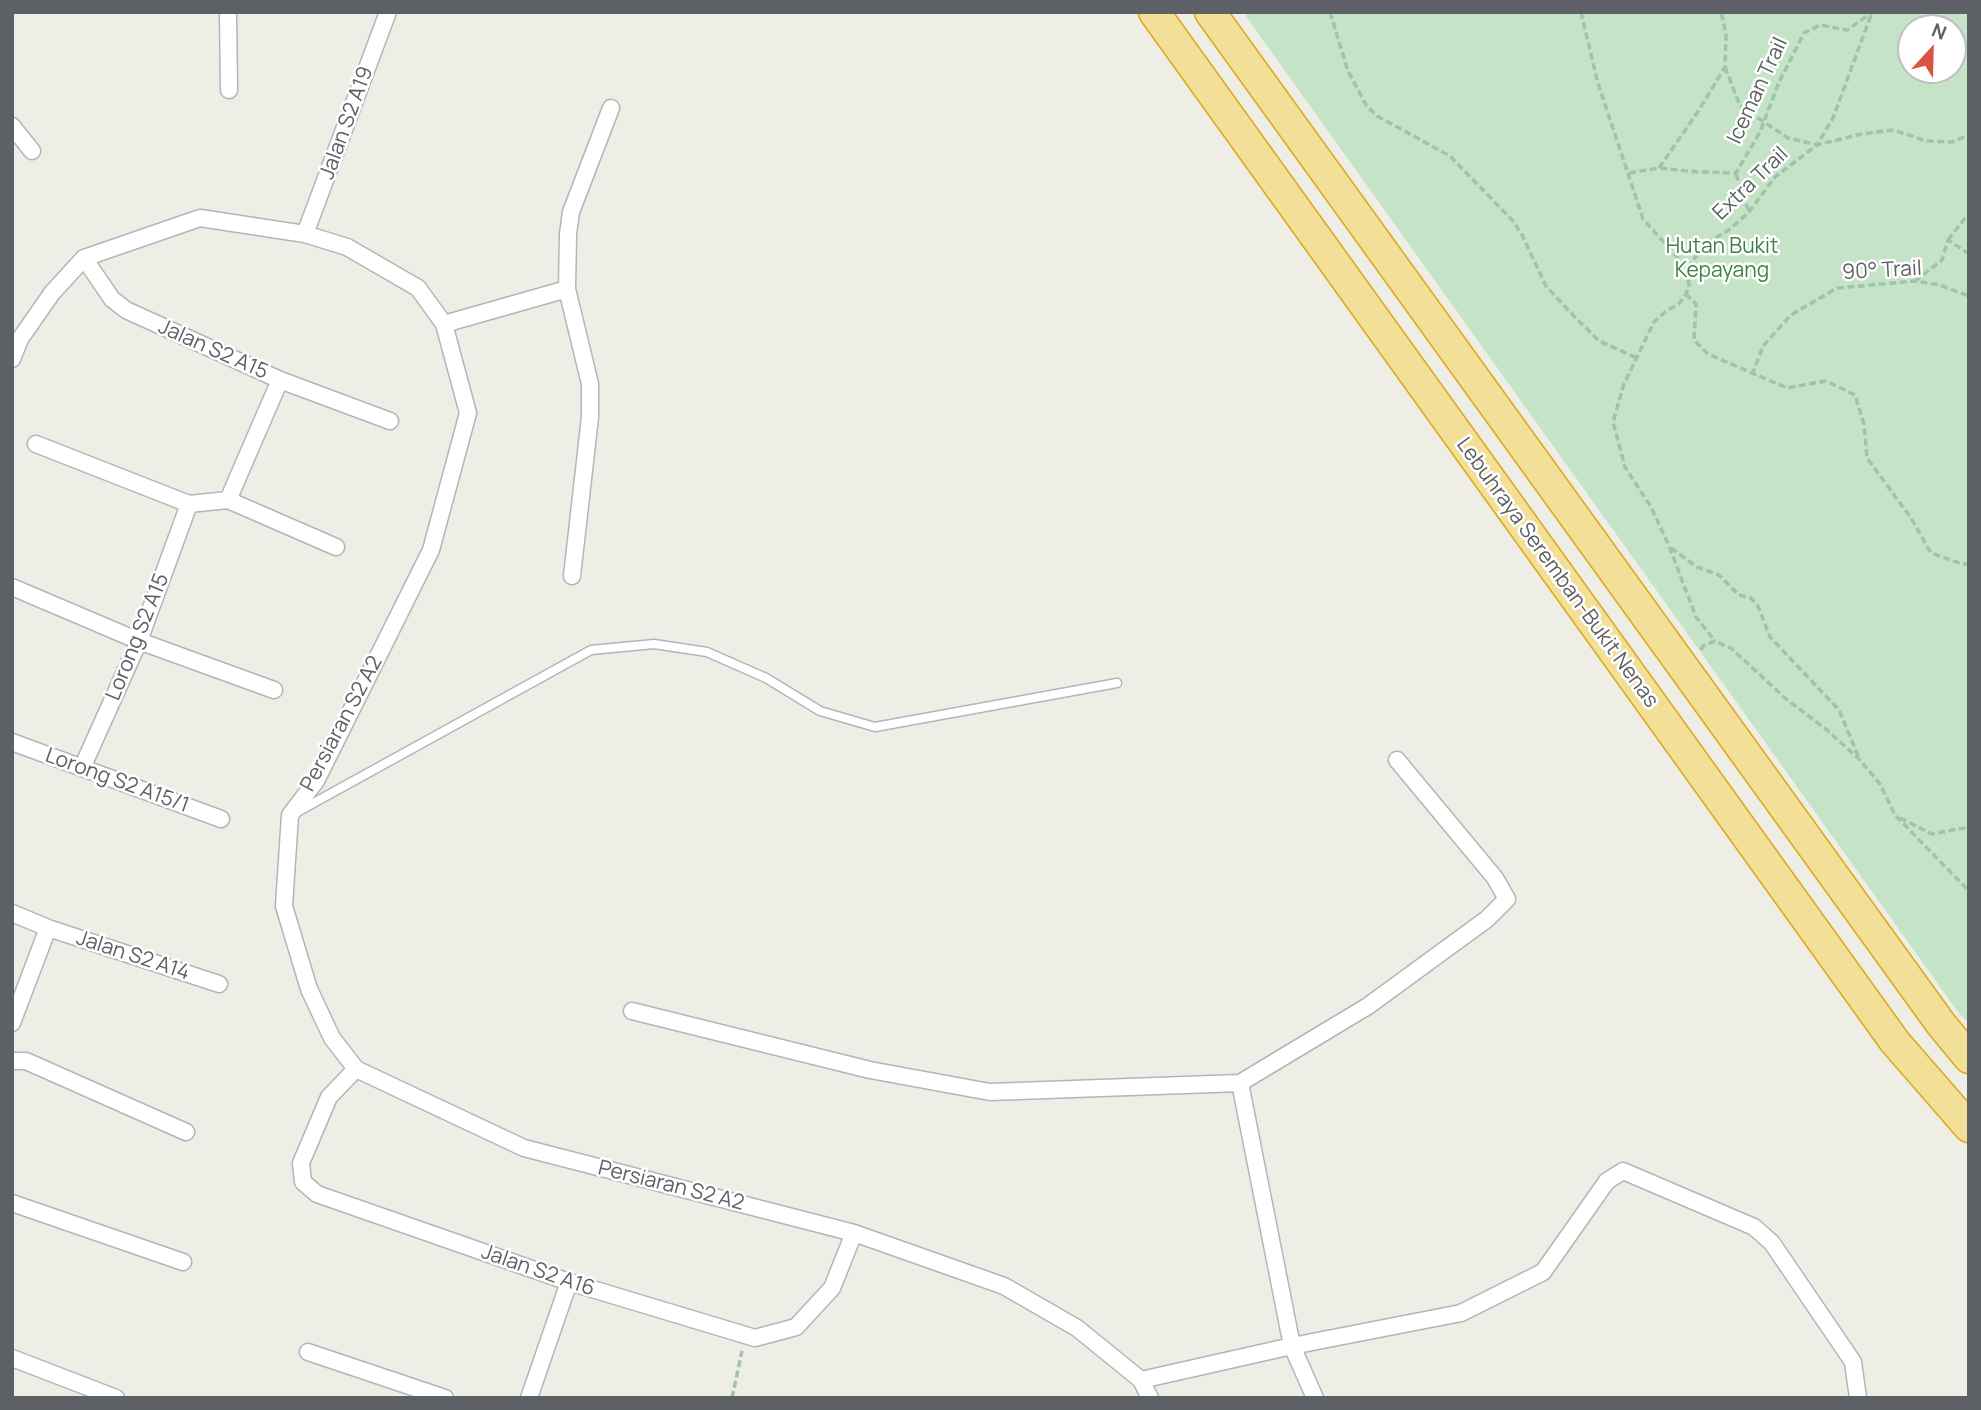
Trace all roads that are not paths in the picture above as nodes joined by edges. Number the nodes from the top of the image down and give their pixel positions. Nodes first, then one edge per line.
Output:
1 (228, 12) edge
2 (388, 12) edge
3 (1154, 12) edge
4 (1210, 12) edge
5 (229, 90) dead end
6 (611, 108) dead end
7 (12, 126) edge
8 (32, 151) dead end
9 (305, 234) junction
10 (84, 258) junction
11 (568, 289) junction
12 (444, 324) junction
13 (12, 359) edge
14 (280, 380) junction
15 (390, 421) dead end
16 (37, 444) dead end
17 (228, 500) junction
18 (189, 504) junction
19 (336, 547) dead end
20 (572, 576) dead end
21 (12, 587) edge
22 (139, 641) junction
23 (1117, 683) dead end
24 (274, 690) dead end
25 (12, 742) edge
26 (1397, 760) dead end
27 (82, 768) junction
28 (290, 815) junction
29 (221, 819) dead end
30 (12, 913) edge
31 (48, 928) junction
32 (219, 984) dead end
33 (632, 1011) dead end
34 (12, 1023) edge
35 (1969, 1058) edge
36 (12, 1061) edge
37 (356, 1069) junction
38 (1240, 1083) junction
39 (1969, 1128) edge
40 (186, 1132) dead end
41 (12, 1203) edge
42 (854, 1233) junction
43 (183, 1262) dead end
44 (569, 1282) junction
45 (1292, 1346) junction
46 (308, 1352) dead end
47 (12, 1358) edge
48 (1141, 1380) junction
49 (116, 1398) edge
50 (445, 1398) edge
51 (529, 1398) edge
52 (1150, 1398) edge
53 (1315, 1398) edge
54 (1858, 1398) edge

1 - 5 street
2 - 9 street, Jalan S2 A19
3 - 39 highway, Lebuhraya Seremban-Bukit Nenas
4 - 35 highway
6 - 11 street
7 - 8 street
9 - 10 street, Persiaran S2 A2
9 - 12 street, Persiaran S2 A2
10 - 13 street, Persiaran S2 A2
10 - 14 street, Jalan S2 A15
11 - 12 street
11 - 20 street
12 - 28 street, Persiaran S2 A2
14 - 15 street
14 - 17 street, Jalan S2 A15
16 - 18 street
17 - 18 street
17 - 19 street
18 - 22 street, Lorong S2 A15
21 - 22 street
22 - 24 street
22 - 27 street, Lorong S2 A15
23 - 28 lane
25 - 27 street, Lorong S2 A15/1
26 - 38 street
27 - 29 street, Lorong S2 A15/1
28 - 37 street, Persiaran S2 A2
30 - 31 street, Jalan S2 A14
31 - 32 street, Jalan S2 A14
31 - 34 street, Jalan S2 A14
33 - 38 street
36 - 40 street
37 - 42 street, Persiaran S2 A2
37 - 44 street, Jalan S2 A16
38 - 45 street
41 - 43 street
42 - 44 street, Jalan S2 A16
42 - 48 street, Persiaran S2 A2
44 - 51 street
45 - 48 street
45 - 53 street
45 - 54 street
46 - 50 street
47 - 49 street
48 - 52 street, Persiaran S2 A2

